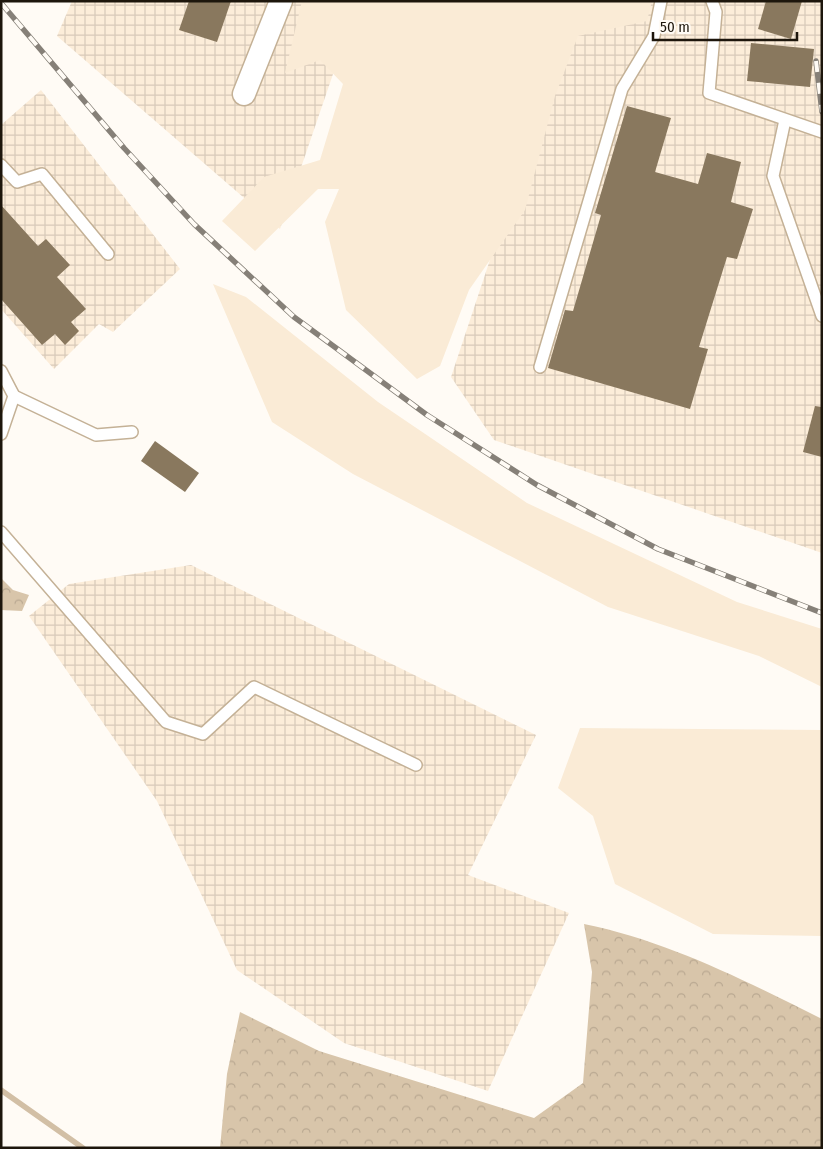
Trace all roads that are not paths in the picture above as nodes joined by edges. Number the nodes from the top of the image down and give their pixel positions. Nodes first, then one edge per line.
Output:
1 (281, 1) edge
2 (660, 1) edge
3 (712, 1) edge
4 (244, 94) dead end
5 (785, 120) junction
6 (822, 132) edge
7 (1, 165) edge
8 (108, 254) dead end
9 (822, 316) edge
10 (540, 367) dead end
11 (1, 372) edge
12 (14, 396) junction
13 (132, 432) dead end
14 (1, 434) edge
15 (1, 532) edge
16 (416, 765) dead end

1 - 4 street
2 - 10 lane
3 - 5 lane
5 - 6 lane
5 - 9 lane
7 - 8 lane
11 - 12 lane
12 - 13 lane
12 - 14 lane
15 - 16 lane

